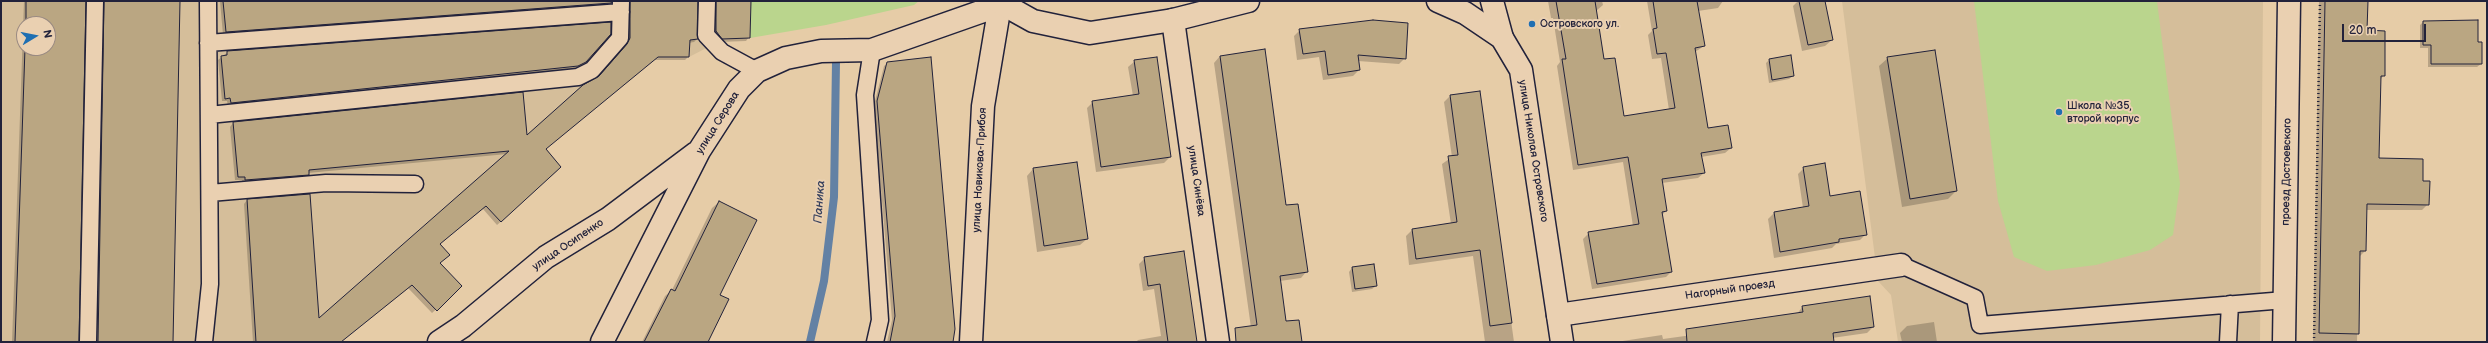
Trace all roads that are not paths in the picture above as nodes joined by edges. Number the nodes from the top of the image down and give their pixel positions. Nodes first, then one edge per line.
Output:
1 (95, 1) edge
2 (208, 1) edge
3 (707, 1) edge
4 (1248, 1) edge
5 (1438, 1) edge
6 (1492, 1) edge
7 (2289, 1) edge
8 (998, 3) edge
9 (621, 7) edge
10 (1173, 20) junction
11 (1502, 38) junction
12 (208, 43) junction
13 (872, 50) junction
14 (757, 71) junction
15 (209, 115) junction
16 (699, 151) junction
17 (415, 184) dead end
18 (210, 194) junction
19 (1901, 265) joint
20 (2285, 300) junction
21 (2230, 304) junction
22 (1558, 314) junction
23 (88, 342) edge
24 (204, 342) edge
25 (439, 342) edge
26 (602, 342) edge
27 (875, 342) edge
28 (971, 342) edge
29 (1218, 342) edge
30 (1562, 342) edge
31 (2228, 342) edge
32 (2284, 342) edge

1 - 23 lane
2 - 12 lane
3 - 14 lane
4 - 10 street
5 - 11 street, улица Николая Островского
6 - 11 street
7 - 20 street, проезд Достоевского
8 - 10 street
8 - 13 street, улица Серова
8 - 28 street, улица Новикова-Прибоя
9 - 12 lane
9 - 15 lane
10 - 29 street, улица Синёва
11 - 22 street, улица Николая Островского
12 - 15 lane
13 - 14 street, улица Серова
13 - 27 lane
14 - 16 street, улица Серова
15 - 18 lane
16 - 25 street, улица Осипенко
16 - 26 street, улица Серова
17 - 18 lane
18 - 24 lane
19 - 21 lane
19 - 22 street, Нагорный проезд
20 - 21 lane
20 - 32 street, проезд Достоевского
21 - 31 lane
22 - 30 street, улица Николая Островского

